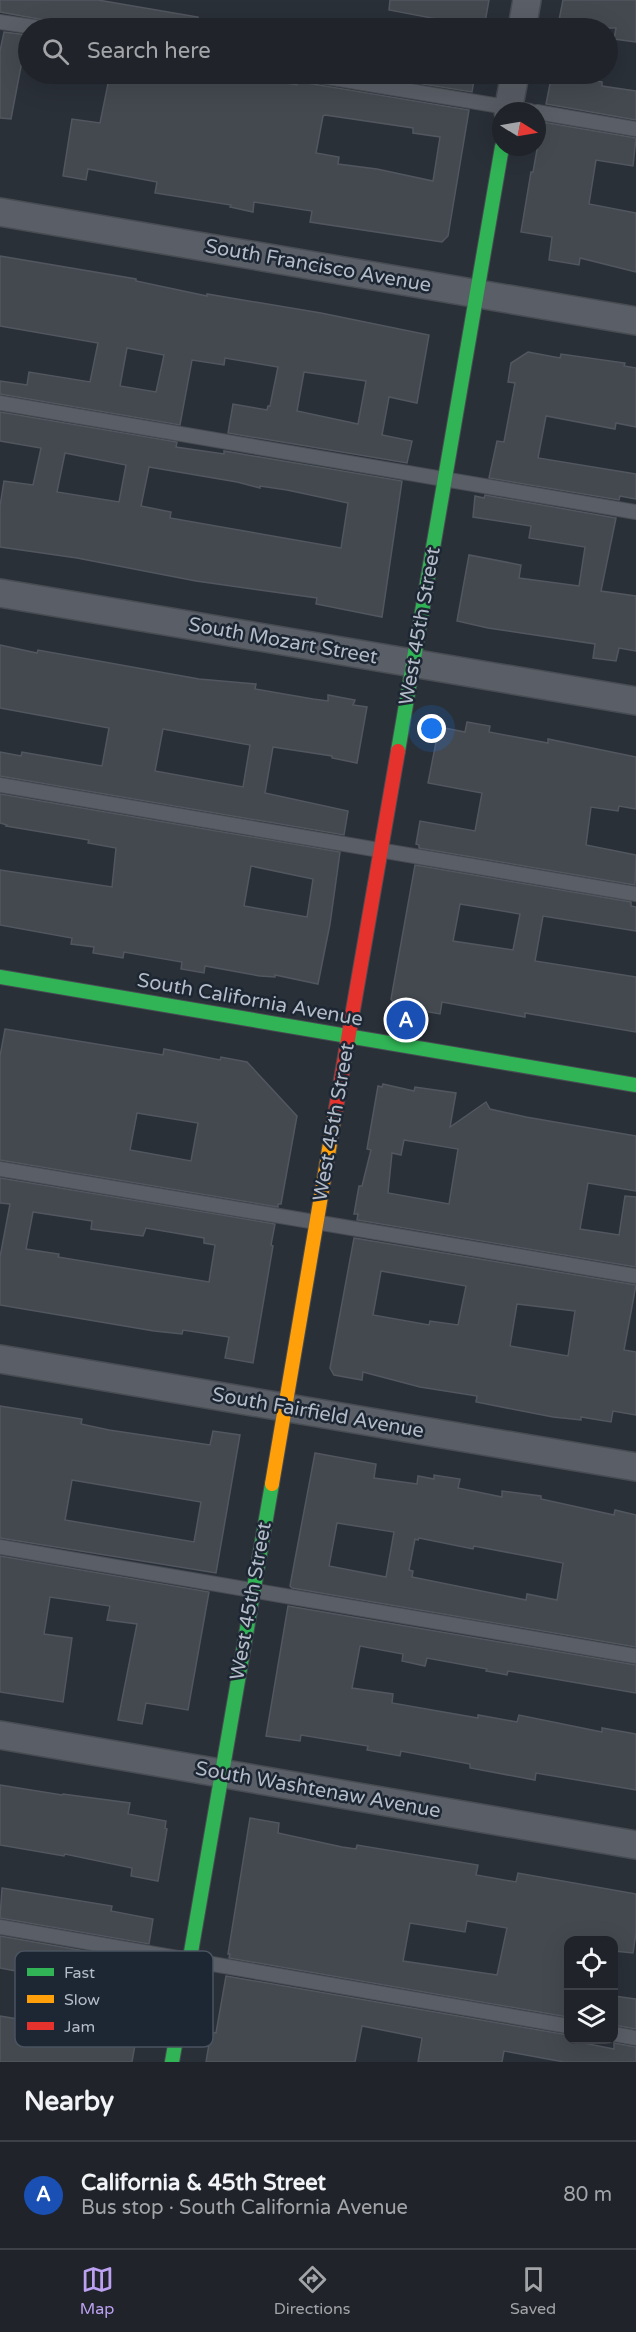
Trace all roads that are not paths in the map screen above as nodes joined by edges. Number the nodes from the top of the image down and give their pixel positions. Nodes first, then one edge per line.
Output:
1 (527, 0) edge
2 (524, 18) edge
3 (0, 22) edge
4 (18, 25) edge
5 (366, 84) edge
6 (515, 84) edge
7 (516, 102) edge
8 (492, 106) edge
9 (546, 114) edge
10 (636, 129) edge
11 (500, 156) edge
12 (0, 212) edge
13 (477, 293) junction
14 (636, 321) edge
15 (0, 403) edge
16 (445, 479) junction
17 (636, 512) edge
18 (0, 593) edge
19 (413, 663) junction
20 (636, 701) edge
21 (0, 786) edge
22 (381, 850) junction
23 (636, 894) edge
24 (0, 978) edge
25 (349, 1037) junction
26 (636, 1086) edge
27 (0, 1168) edge
28 (317, 1222) junction
29 (636, 1276) edge
30 (0, 1359) edge
31 (285, 1407) junction
32 (636, 1467) edge
33 (0, 1547) edge
34 (253, 1590) junction
35 (636, 1656) edge
36 (0, 1735) edge
37 (222, 1773) junction
38 (636, 1845) edge
39 (0, 1927) edge
40 (138, 1951) edge
41 (192, 1951) edge
42 (213, 1964) edge
43 (564, 2025) edge
44 (618, 2035) edge
45 (636, 2038) edge
46 (175, 2047) edge
47 (172, 2062) edge

1 - 2 street
3 - 4 lane
5 - 8 lane
6 - 7 street
9 - 10 lane
11 - 13 street, West 45th Street
12 - 13 street, South Francisco Avenue
13 - 14 street, South Francisco Avenue
13 - 16 street, West 45th Street
15 - 16 lane
16 - 17 lane
16 - 19 street, West 45th Street
18 - 19 street, South Mozart Street
19 - 20 street, South Mozart Street
19 - 22 street, West 45th Street
21 - 22 lane
22 - 23 lane
22 - 25 street, West 45th Street
24 - 25 street, South California Avenue
25 - 26 street, South California Avenue
25 - 28 street, West 45th Street
27 - 28 lane
28 - 29 lane
28 - 31 street, West 45th Street
30 - 31 street, South Fairfield Avenue
31 - 32 street, South Fairfield Avenue
31 - 34 street, West 45th Street
33 - 34 lane
34 - 35 lane
34 - 37 street, West 45th Street
36 - 37 street, South Washtenaw Avenue
37 - 38 street, South Washtenaw Avenue
37 - 41 street, West 45th Street
39 - 40 lane
42 - 43 lane
44 - 45 lane
46 - 47 street, West 45th Street

